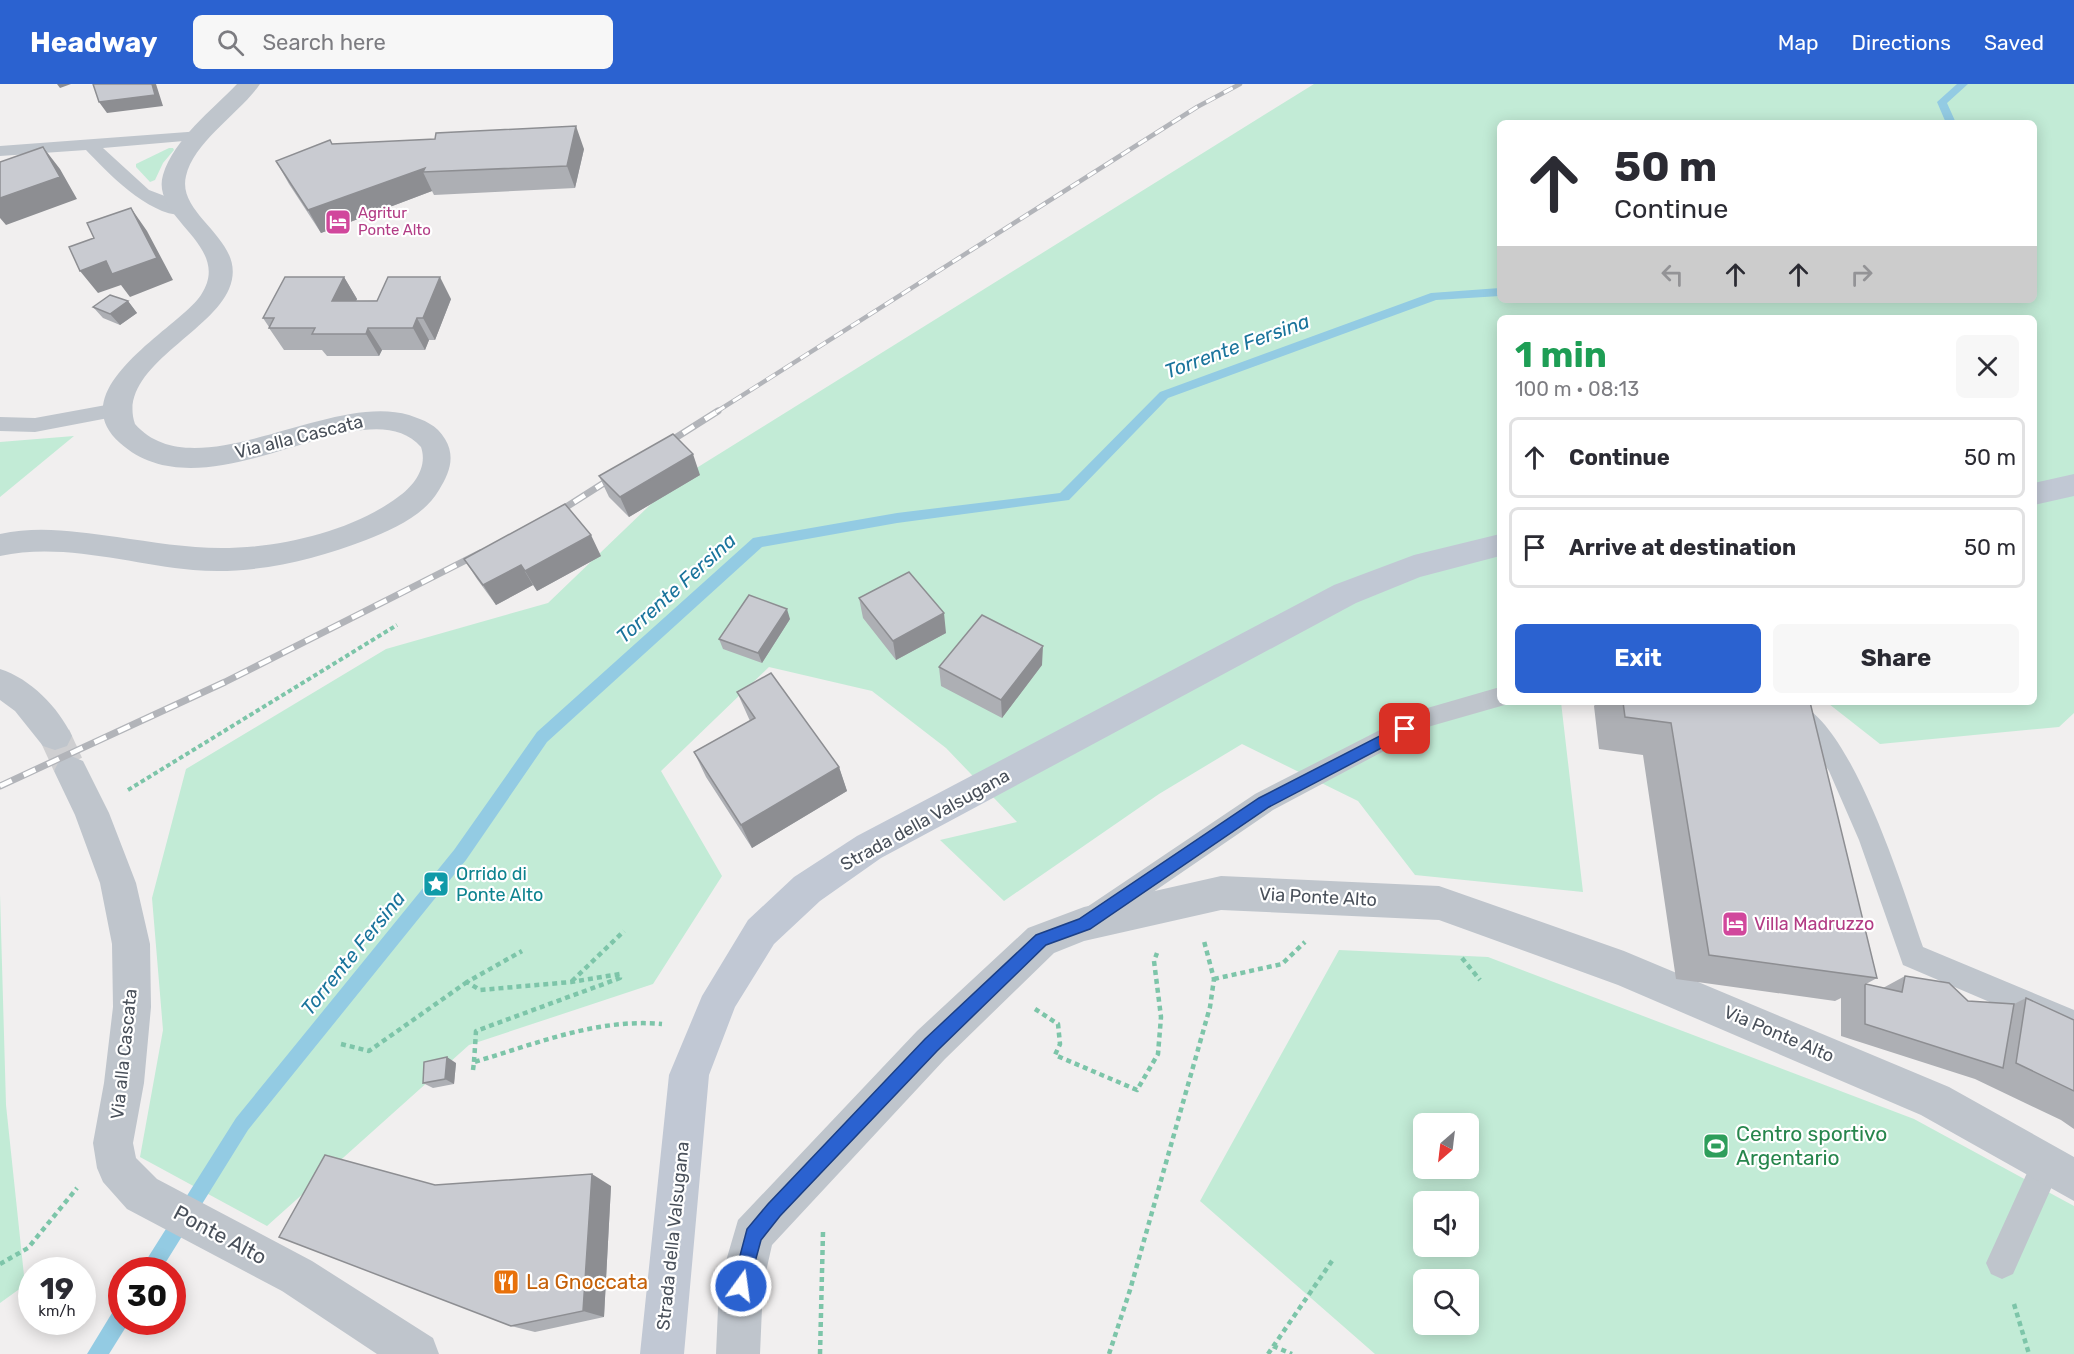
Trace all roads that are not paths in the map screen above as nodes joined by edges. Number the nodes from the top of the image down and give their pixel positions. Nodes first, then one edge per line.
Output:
1 (249, 84) edge
2 (201, 136) junction
3 (92, 145) junction
4 (0, 151) edge
5 (185, 210) junction
6 (117, 410) junction
7 (0, 424) edge
8 (2074, 485) edge
9 (2037, 493) edge
10 (0, 544) edge
11 (1497, 546) edge
12 (0, 682) edge
13 (1497, 698) edge
14 (1777, 705) edge
15 (55, 736) tunnel mouth
16 (71, 771) tunnel mouth
17 (1084, 924) junction
18 (2074, 1024) edge
19 (2060, 1172) edge
20 (142, 1194) joint
21 (2002, 1263) road end
22 (417, 1354) edge
23 (662, 1354) edge
24 (738, 1354) edge

1 - 2 street
2 - 3 lane
2 - 5 street
3 - 4 lane
3 - 5 lane
5 - 6 street
6 - 7 lane
6 - 10 street, Via alla Cascata
8 - 9 main road
11 - 23 main road, Strada della Valsugana
12 - 15 street
13 - 17 lane
14 - 18 lane
16 - 20 street, Via alla Cascata
17 - 19 street, Via Ponte Alto
17 - 24 street, Via Ponte Alto
19 - 21 lane
20 - 22 street, Ponte Alto

